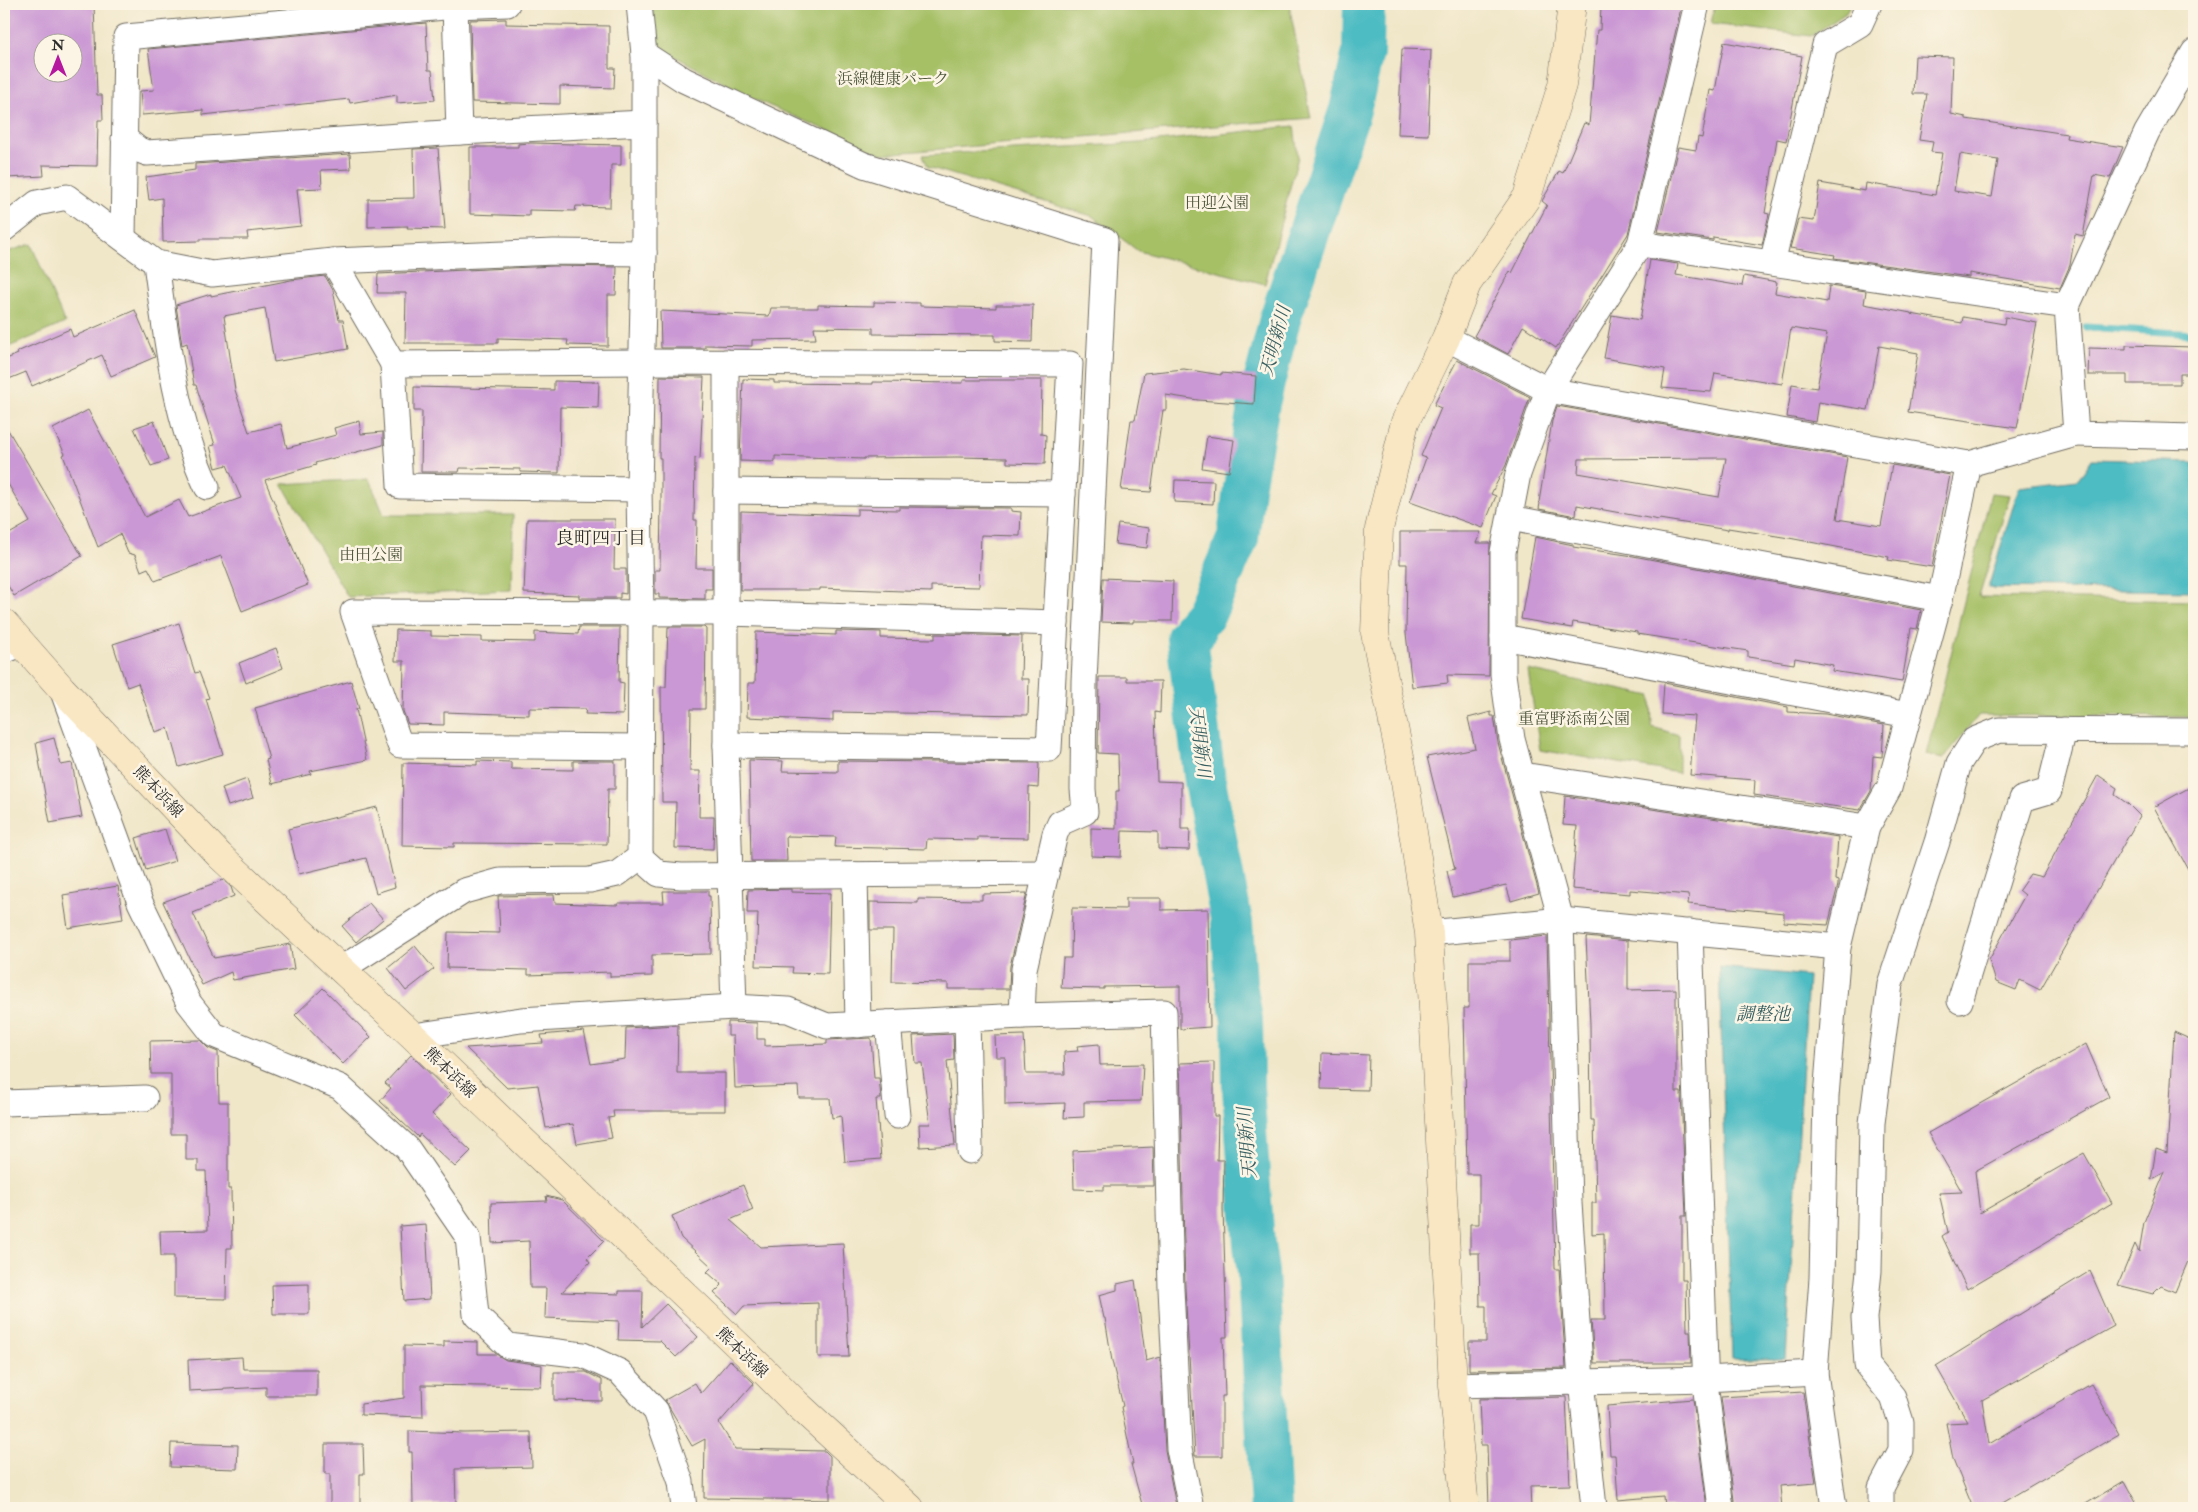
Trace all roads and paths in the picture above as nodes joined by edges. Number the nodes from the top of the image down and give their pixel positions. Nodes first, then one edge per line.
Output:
1 (507, 4) edge
2 (639, 4) edge
3 (1572, 4) edge
4 (1698, 4) edge
5 (1870, 4) edge
6 (455, 6) junction
7 (2194, 52) edge
8 (644, 54) junction
9 (644, 123) junction
10 (459, 132) junction
11 (124, 138) junction
12 (147, 153) junction
13 (124, 180) junction
14 (4, 229) edge
15 (123, 238) junction
16 (1640, 244) junction
17 (644, 253) junction
18 (333, 261) junction
19 (156, 262) junction
20 (1772, 262) junction
21 (2067, 306) junction
22 (1446, 338) junction
23 (642, 362) junction
24 (726, 362) junction
25 (393, 364) junction
26 (1548, 390) junction
27 (2076, 434) junction
28 (2194, 437) edge
29 (1969, 464) junction
30 (207, 487) dead end
31 (639, 488) junction
32 (726, 491) junction
33 (1063, 494) junction
34 (1510, 518) junction
35 (1940, 599) junction
36 (641, 613) junction
37 (726, 613) junction
38 (1056, 623) junction
39 (1502, 637) junction
40 (9, 640) edge
41 (62, 688) junction
42 (1908, 715) junction
43 (2064, 730) junction
44 (2194, 731) edge
45 (726, 744) junction
46 (641, 747) junction
47 (1522, 775) junction
48 (1868, 826) junction
49 (640, 857) junction
50 (1046, 873) junction
51 (731, 875) junction
52 (855, 875) junction
53 (1561, 920) junction
54 (1690, 932) junction
55 (1429, 933) junction
56 (1838, 947) junction
57 (341, 969) junction
58 (1960, 1001) dead end
59 (734, 1007) junction
60 (1022, 1016) junction
61 (967, 1019) junction
62 (888, 1023) junction
63 (858, 1024) junction
64 (414, 1036) junction
65 (145, 1098) dead end
66 (4, 1104) edge
67 (897, 1116) dead end
68 (970, 1151) dead end
69 (1816, 1373) junction
70 (1706, 1379) junction
71 (1581, 1381) junction
72 (1453, 1385) junction
73 (684, 1508) edge
74 (910, 1508) edge
75 (1191, 1508) edge
76 (1464, 1508) edge
77 (1594, 1508) edge
78 (1721, 1508) edge
79 (1834, 1508) edge
80 (1881, 1508) edge

1 - 6 street
2 - 8 street
3 - 22 street
4 - 16 street
5 - 20 street
6 - 10 street
6 - 11 street
7 - 21 street
8 - 9 street
8 - 50 street
9 - 10 street
9 - 17 street
10 - 12 street
11 - 12 street
11 - 13 street
12 - 13 street
13 - 15 street
14 - 15 street
15 - 19 street
16 - 20 street
16 - 26 street
17 - 18 street
17 - 23 street
18 - 19 street
18 - 25 street
19 - 30 street
20 - 21 street
21 - 27 street
22 - 26 street
22 - 55 street
23 - 24 street
23 - 25 street
23 - 31 street
24 - 32 street
24 - 33 street
25 - 31 street
26 - 29 street
26 - 34 street
27 - 28 street
27 - 29 street
29 - 35 street
31 - 36 street
32 - 33 street
32 - 37 street
33 - 38 street
34 - 35 street
34 - 39 street
35 - 42 street
36 - 37 street
36 - 46 street
36 - 46 street
37 - 38 street
37 - 45 street
38 - 45 street
39 - 42 street
39 - 47 street
40 - 41 street, 熊本浜線
41 - 57 street, 熊本浜線
41 - 73 street
42 - 48 street
43 - 44 street
43 - 58 street
43 - 80 street
45 - 51 street
46 - 49 street
47 - 48 street
47 - 53 street
48 - 56 street
49 - 51 street
49 - 57 street
50 - 52 street
50 - 60 street
51 - 52 street
51 - 59 street
52 - 63 street
53 - 54 street
53 - 55 street
53 - 71 street
54 - 56 street
54 - 70 street
55 - 72 street
56 - 69 street
57 - 64 street, 熊本浜線
59 - 63 street
59 - 64 street
60 - 61 street
60 - 75 street
61 - 62 street
61 - 68 street
62 - 63 street
62 - 67 street
64 - 74 street, 熊本浜線
65 - 66 street
69 - 70 street
69 - 79 street
70 - 71 street
70 - 78 street
71 - 72 street
71 - 77 street
72 - 76 street

